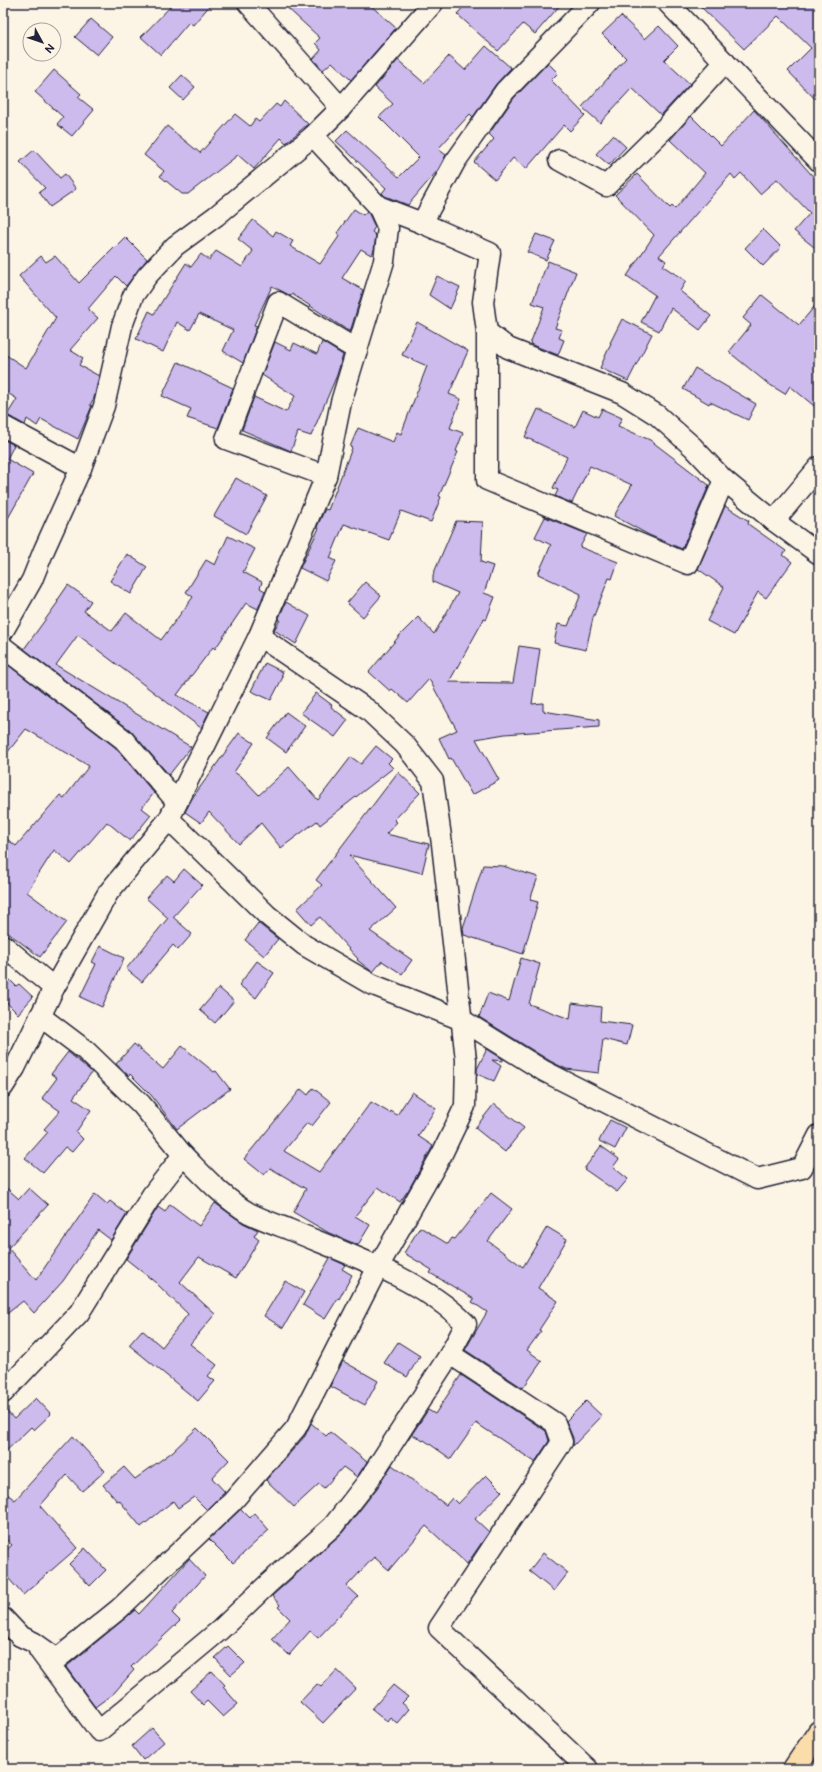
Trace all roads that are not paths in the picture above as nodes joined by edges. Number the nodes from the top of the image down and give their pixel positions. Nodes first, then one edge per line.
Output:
1 (248, 3) edge
2 (433, 3) edge
3 (590, 3) edge
4 (668, 3) edge
5 (725, 62) junction
6 (341, 108) junction
7 (313, 136) junction
8 (559, 160) dead end
9 (819, 161) edge
10 (378, 206) junction
11 (422, 223) junction
12 (487, 332) junction
13 (357, 350) junction
14 (3, 426) edge
15 (819, 467) edge
16 (81, 468) junction
17 (326, 476) junction
18 (724, 480) junction
19 (774, 521) junction
20 (819, 554) edge
21 (3, 631) edge
22 (259, 636) junction
23 (3, 648) edge
24 (173, 811) junction
25 (3, 945) edge
26 (54, 988) junction
27 (40, 1016) junction
28 (462, 1020) junction
29 (3, 1087) edge
30 (819, 1135) edge
31 (183, 1155) junction
32 (378, 1267) junction
33 (450, 1354) junction
34 (3, 1393) edge
35 (3, 1618) edge
36 (34, 1642) junction
37 (819, 1732) edge
38 (588, 1769) edge
39 (794, 1769) edge

1 - 6 street
2 - 6 street
3 - 11 street
4 - 5 street
5 - 8 street
5 - 9 street
6 - 7 street
7 - 10 street
7 - 16 street
10 - 11 street
10 - 13 street
11 - 12 street
12 - 18 street
12 - 18 street
13 - 17 street
13 - 17 street
14 - 16 street
15 - 19 street
16 - 21 street
17 - 22 street
18 - 19 street
19 - 20 street
22 - 24 street
22 - 28 street
23 - 24 street
24 - 26 street
24 - 28 street
25 - 26 street
26 - 27 street
27 - 29 street
27 - 31 street
28 - 30 street
28 - 32 street
31 - 32 street
31 - 34 street
32 - 33 street
32 - 36 street
33 - 36 street
33 - 38 street
35 - 36 street
37 - 39 main road

